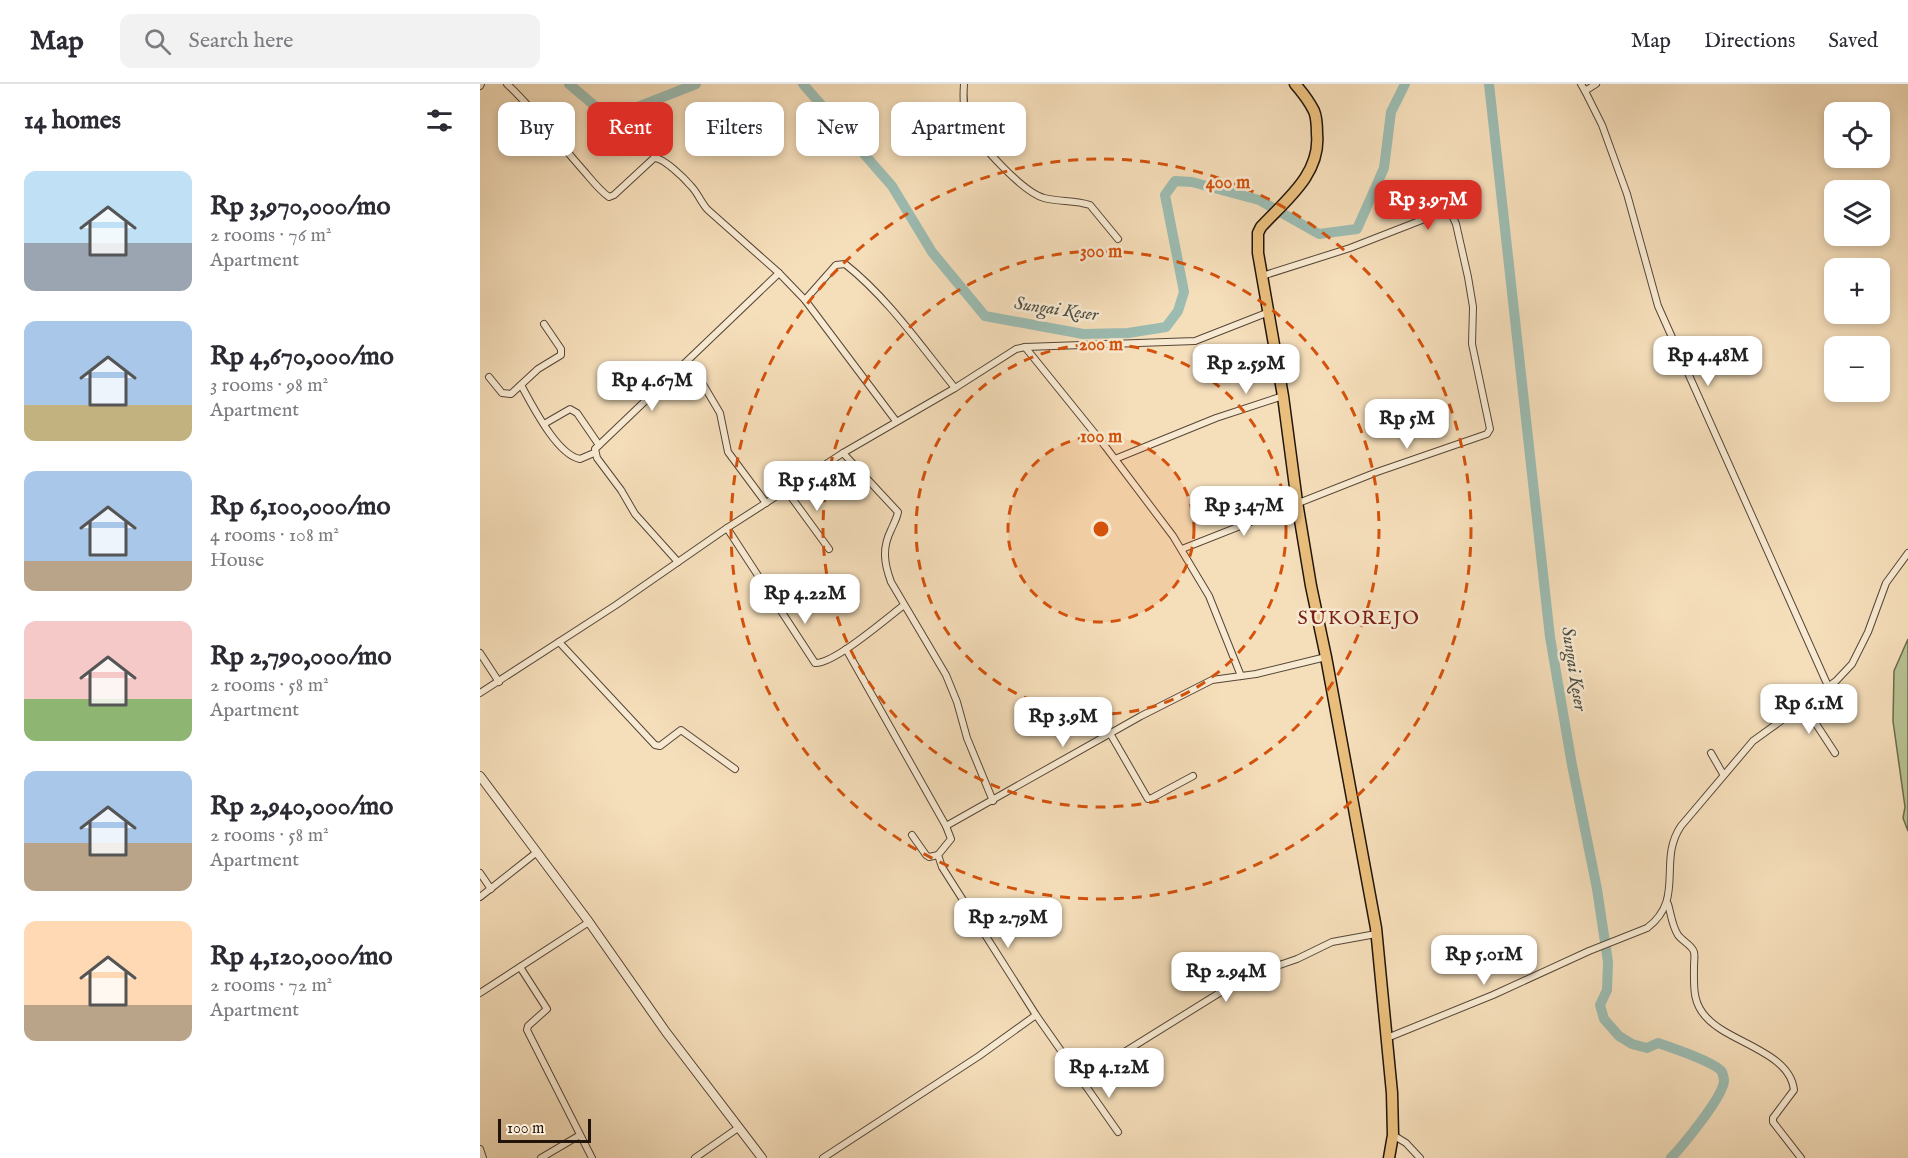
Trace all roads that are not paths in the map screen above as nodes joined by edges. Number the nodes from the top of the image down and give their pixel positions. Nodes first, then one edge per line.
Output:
1 (507, 84) edge
2 (964, 84) edge
3 (1295, 84) edge
4 (1581, 84) edge
5 (1596, 84) edge
6 (1585, 91) junction
7 (1118, 239) dead end
8 (779, 273) junction
9 (1262, 276) junction
10 (805, 300) junction
11 (1269, 312) junction
12 (544, 324) dead end
13 (1025, 347) junction
14 (680, 367) junction
15 (489, 377) dead end
16 (521, 386) junction
17 (955, 388) junction
18 (1283, 396) junction
19 (896, 421) junction
20 (544, 424) junction
21 (599, 445) junction
22 (594, 453) junction
23 (843, 453) junction
24 (1115, 459) junction
25 (786, 490) junction
26 (766, 502) junction
27 (1297, 502) junction
28 (727, 528) junction
29 (829, 549) dead end
30 (1182, 549) junction
31 (1908, 553) edge
32 (678, 562) junction
33 (904, 605) junction
34 (559, 642) junction
35 (846, 649) junction
36 (480, 653) edge
37 (1326, 657) junction
38 (1241, 676) junction
39 (499, 682) junction
40 (1828, 686) junction
41 (480, 693) edge
42 (1803, 704) junction
43 (1111, 735) junction
44 (1711, 753) dead end
45 (1835, 753) dead end
46 (735, 769) dead end
47 (1723, 774) junction
48 (480, 776) edge
49 (1193, 776) dead end
50 (993, 801) junction
51 (946, 826) junction
52 (912, 835) dead end
53 (537, 852) junction
54 (938, 855) junction
55 (480, 873) edge
56 (491, 888) junction
57 (480, 897) edge
58 (1668, 903) junction
59 (589, 922) junction
60 (1376, 934) junction
61 (520, 967) junction
62 (480, 993) edge
63 (1036, 1015) junction
64 (1386, 1038) junction
65 (1081, 1078) junction
66 (738, 1128) junction
67 (1118, 1132) dead end
68 (580, 1135) junction
69 (1393, 1135) junction
70 (480, 1149) edge
71 (483, 1158) edge
72 (541, 1158) edge
73 (592, 1158) edge
74 (695, 1158) edge
75 (762, 1158) edge
76 (823, 1158) edge
77 (1389, 1158) edge
78 (1420, 1158) edge
79 (1800, 1158) edge

1 - 8 street
2 - 7 street
3 - 9 highway
4 - 6 street
5 - 6 street
6 - 40 street
8 - 10 street
8 - 14 street
9 - 11 highway
9 - 27 street
10 - 17 street
10 - 19 street
11 - 13 street
11 - 18 highway
12 - 16 street
13 - 17 street
13 - 24 street
14 - 21 street
14 - 26 street
15 - 16 street
16 - 20 street
17 - 19 street
18 - 24 street
18 - 27 highway
19 - 23 street
20 - 21 street
20 - 22 street
21 - 22 street
22 - 32 street
23 - 25 street
23 - 33 street
24 - 30 street
25 - 26 street
25 - 29 street
26 - 28 street
27 - 30 street
27 - 37 highway
28 - 32 street
28 - 35 street
30 - 38 street
31 - 40 street
32 - 34 street
33 - 35 street
33 - 50 street
34 - 39 street
34 - 46 street
35 - 51 street
36 - 39 street
37 - 38 street
37 - 60 highway
38 - 43 street
39 - 41 street
40 - 42 street
42 - 45 street
42 - 47 street
43 - 49 street
43 - 50 street
44 - 47 street
47 - 58 street
48 - 53 street
50 - 51 street
51 - 54 street
52 - 54 street
53 - 56 street
53 - 59 street
54 - 63 street
55 - 56 street
56 - 57 street
58 - 64 street
58 - 79 street
59 - 61 street
59 - 66 street
60 - 64 highway
60 - 65 street
61 - 62 street
61 - 68 street
63 - 65 street
63 - 76 street
64 - 69 highway
65 - 67 street
66 - 74 street
66 - 75 street
68 - 72 street
68 - 73 street
69 - 77 highway
69 - 78 street
70 - 71 street

